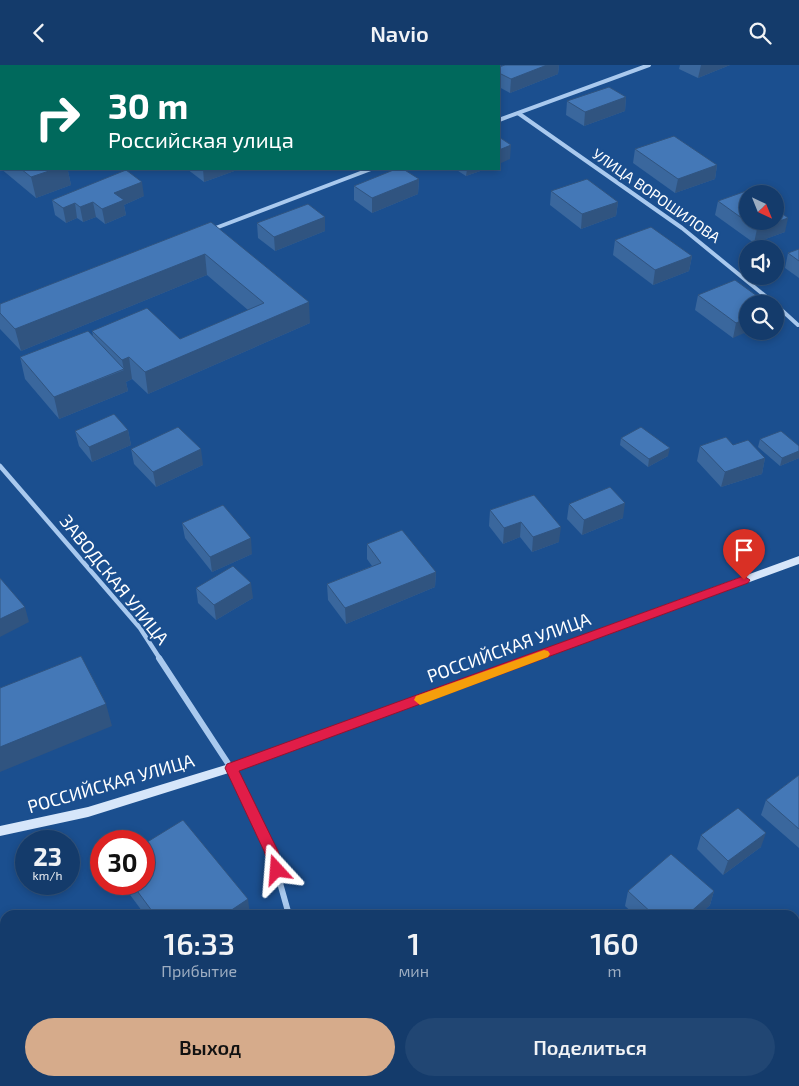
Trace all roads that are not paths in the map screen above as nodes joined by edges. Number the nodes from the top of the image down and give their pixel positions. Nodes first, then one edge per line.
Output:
1 (649, 65) edge
2 (518, 113) junction
3 (500, 120) edge
4 (368, 170) edge
5 (204, 233) edge
6 (765, 295) edge
7 (784, 312) edge
8 (798, 325) edge
9 (0, 466) edge
10 (799, 560) edge
11 (231, 768) junction
12 (0, 831) edge
13 (288, 910) edge

1 - 2 street
2 - 3 street
2 - 6 street, УЛИЦА ВОРОШИЛОВА
4 - 5 street
7 - 8 street, УЛИЦА ВОРОШИЛОВА
9 - 11 street, ЗАВОДСКАЯ УЛИЦА
10 - 11 street, РОССИЙСКАЯ УЛИЦА
11 - 12 street, РОССИЙСКАЯ УЛИЦА
11 - 13 street

